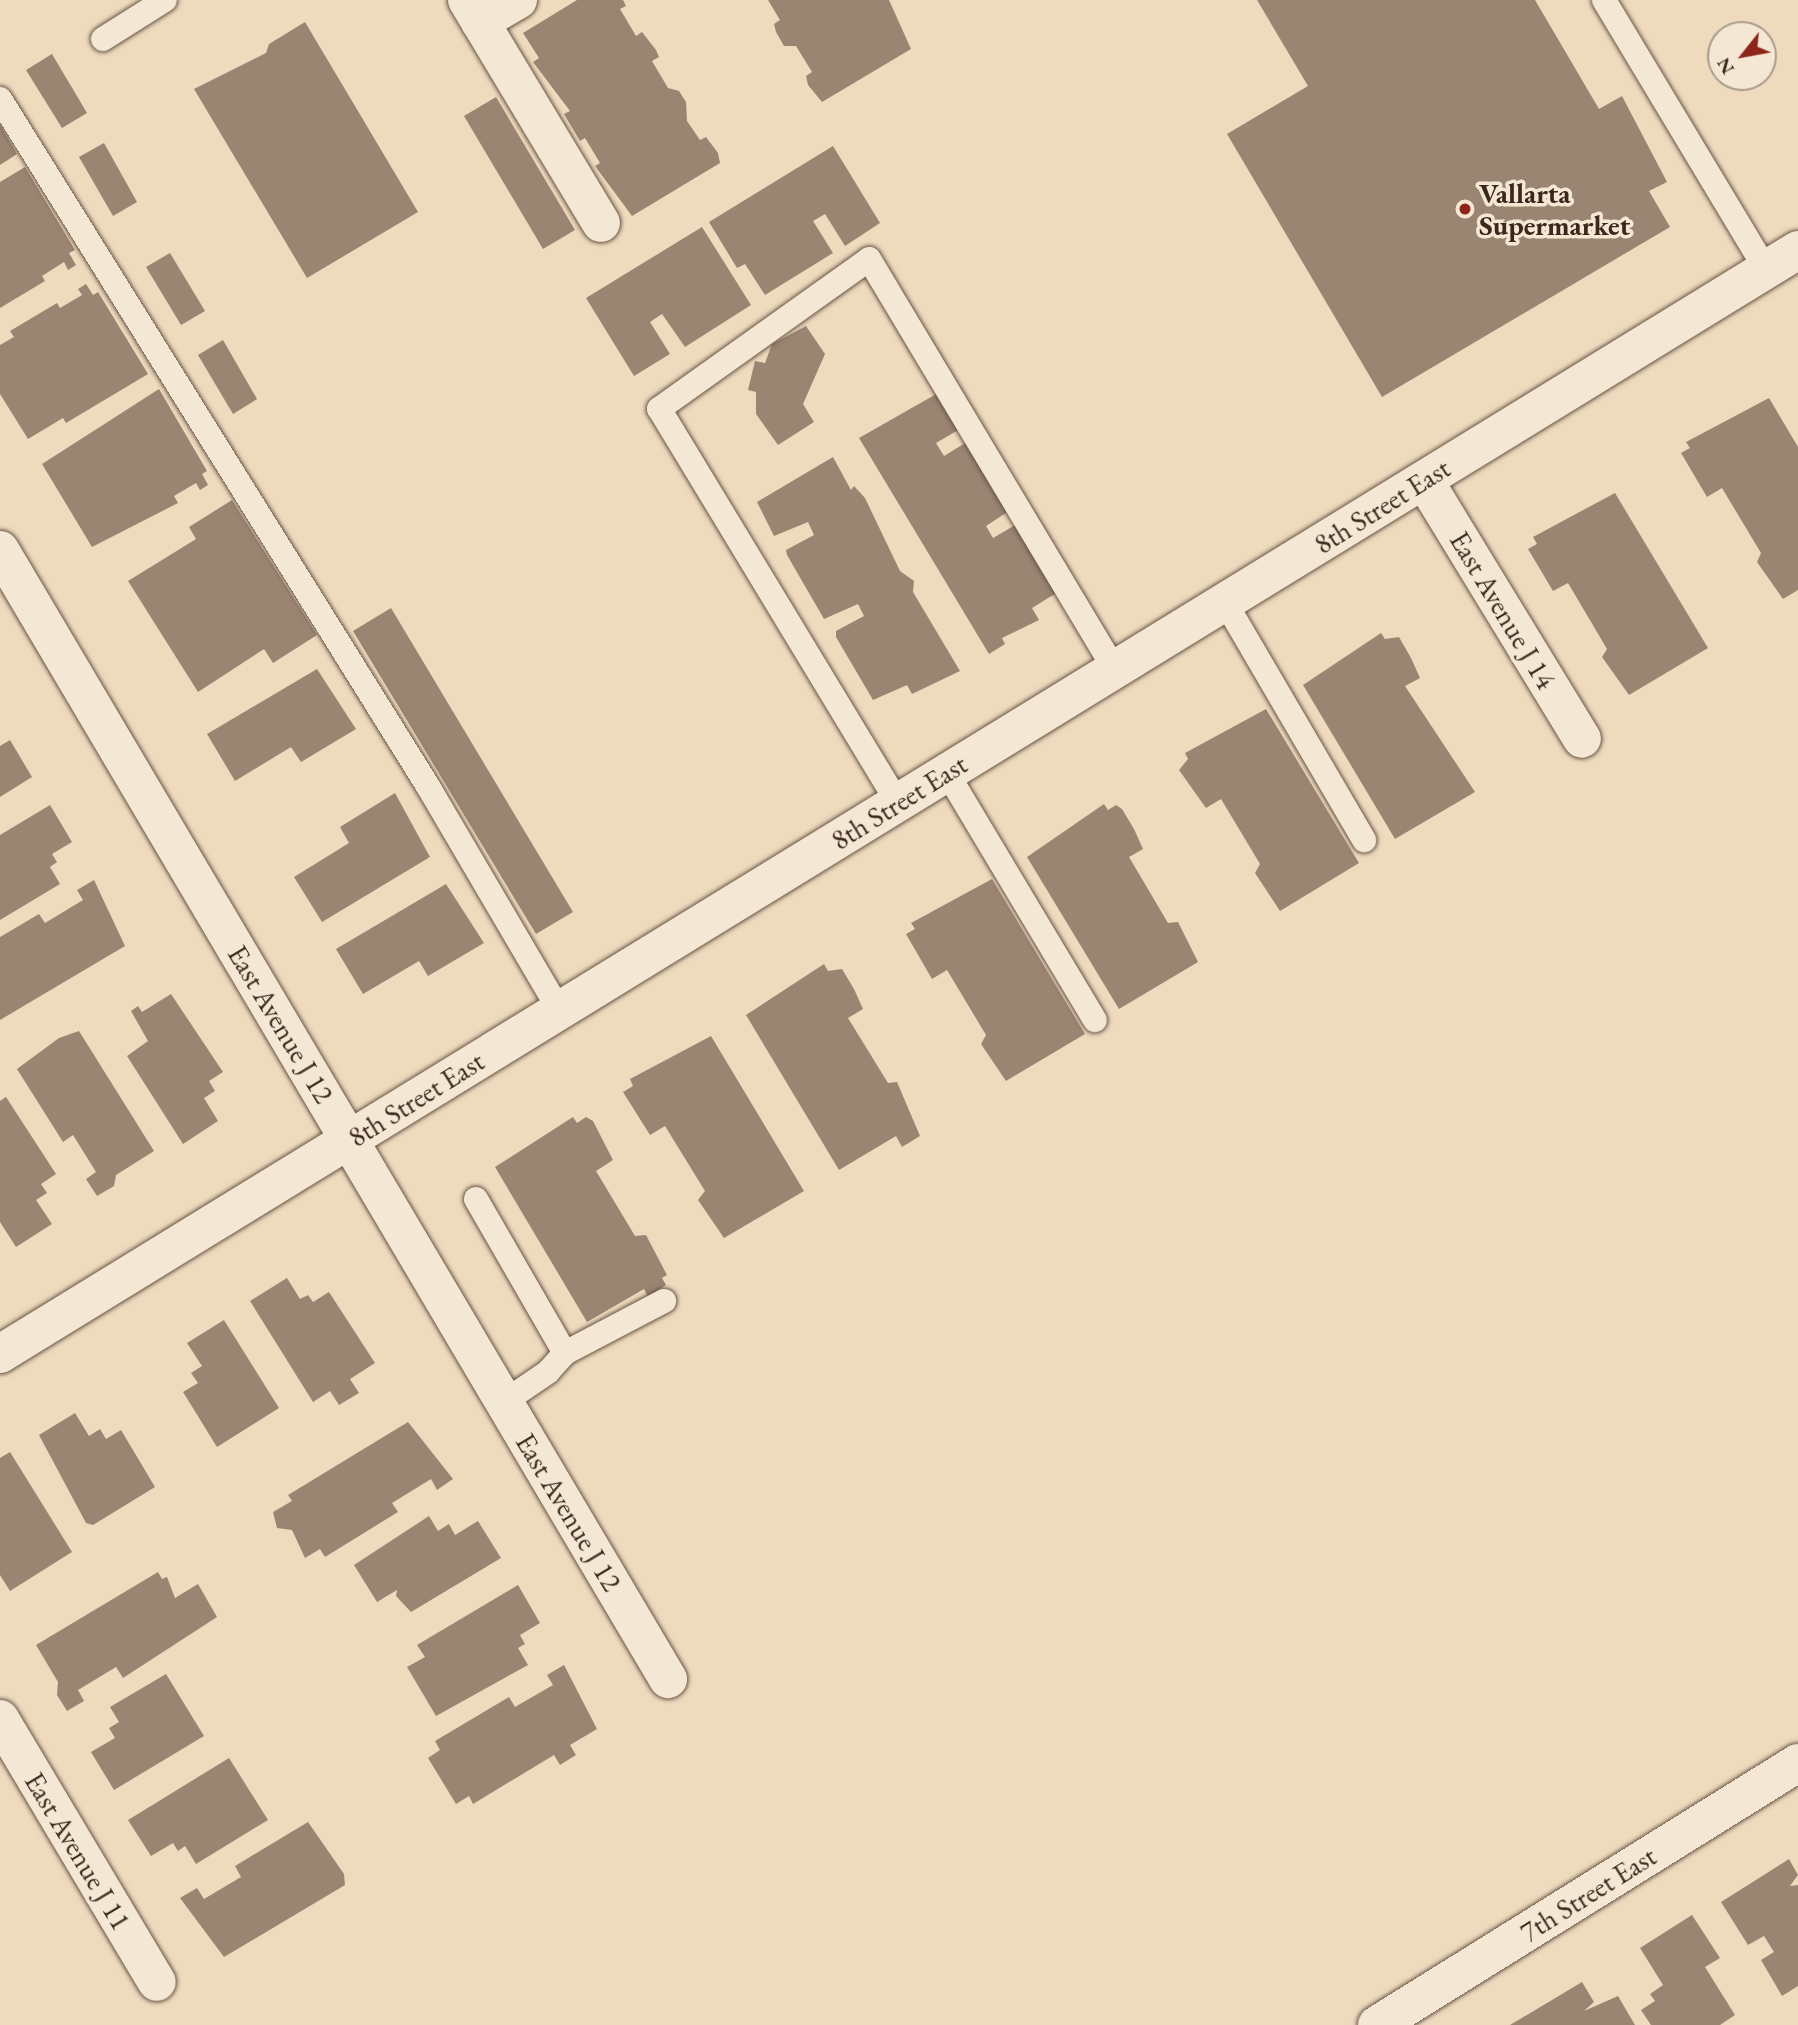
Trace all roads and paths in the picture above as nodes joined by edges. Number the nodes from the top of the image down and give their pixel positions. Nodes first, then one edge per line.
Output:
1 (164, 0) edge
2 (518, 0) edge
3 (1604, 0) edge
4 (474, 11) edge
5 (103, 39) dead end
6 (0, 99) edge
7 (601, 223) dead end
8 (1798, 250) edge
9 (1766, 270) junction
10 (1424, 480) junction
11 (0, 550) edge
12 (1225, 603) junction
13 (1115, 670) junction
14 (1582, 739) dead end
15 (947, 773) junction
16 (898, 803) junction
17 (1364, 840) dead end
18 (560, 1011) junction
19 (1096, 1020) dead end
20 (349, 1140) junction
21 (476, 1199) dead end
22 (664, 1301) dead end
23 (565, 1353) junction
24 (0, 1354) edge
25 (504, 1402) junction
26 (668, 1679) dead end
27 (0, 1719) edge
28 (1798, 1763) edge
29 (157, 1982) dead end
30 (1377, 2025) edge

1 - 5 lane
2 - 4 street
3 - 9 lane
4 - 7 street
6 - 18 lane
8 - 9 street, 8th Street East
9 - 10 street, 8th Street East
10 - 12 street, 8th Street East
10 - 14 street, East Avenue J 14
11 - 20 street, East Avenue J 12
12 - 13 street, 8th Street East
12 - 17 lane
13 - 15 street, 8th Street East
13 - 16 lane
15 - 16 street, 8th Street East
15 - 19 lane
16 - 18 street, 8th Street East
18 - 20 street, 8th Street East
20 - 24 street, 8th Street East
20 - 25 street, East Avenue J 12
21 - 23 lane
22 - 23 lane
23 - 25 lane
25 - 26 street, East Avenue J 12
27 - 29 street, East Avenue J 11
28 - 30 street, 7th Street East

